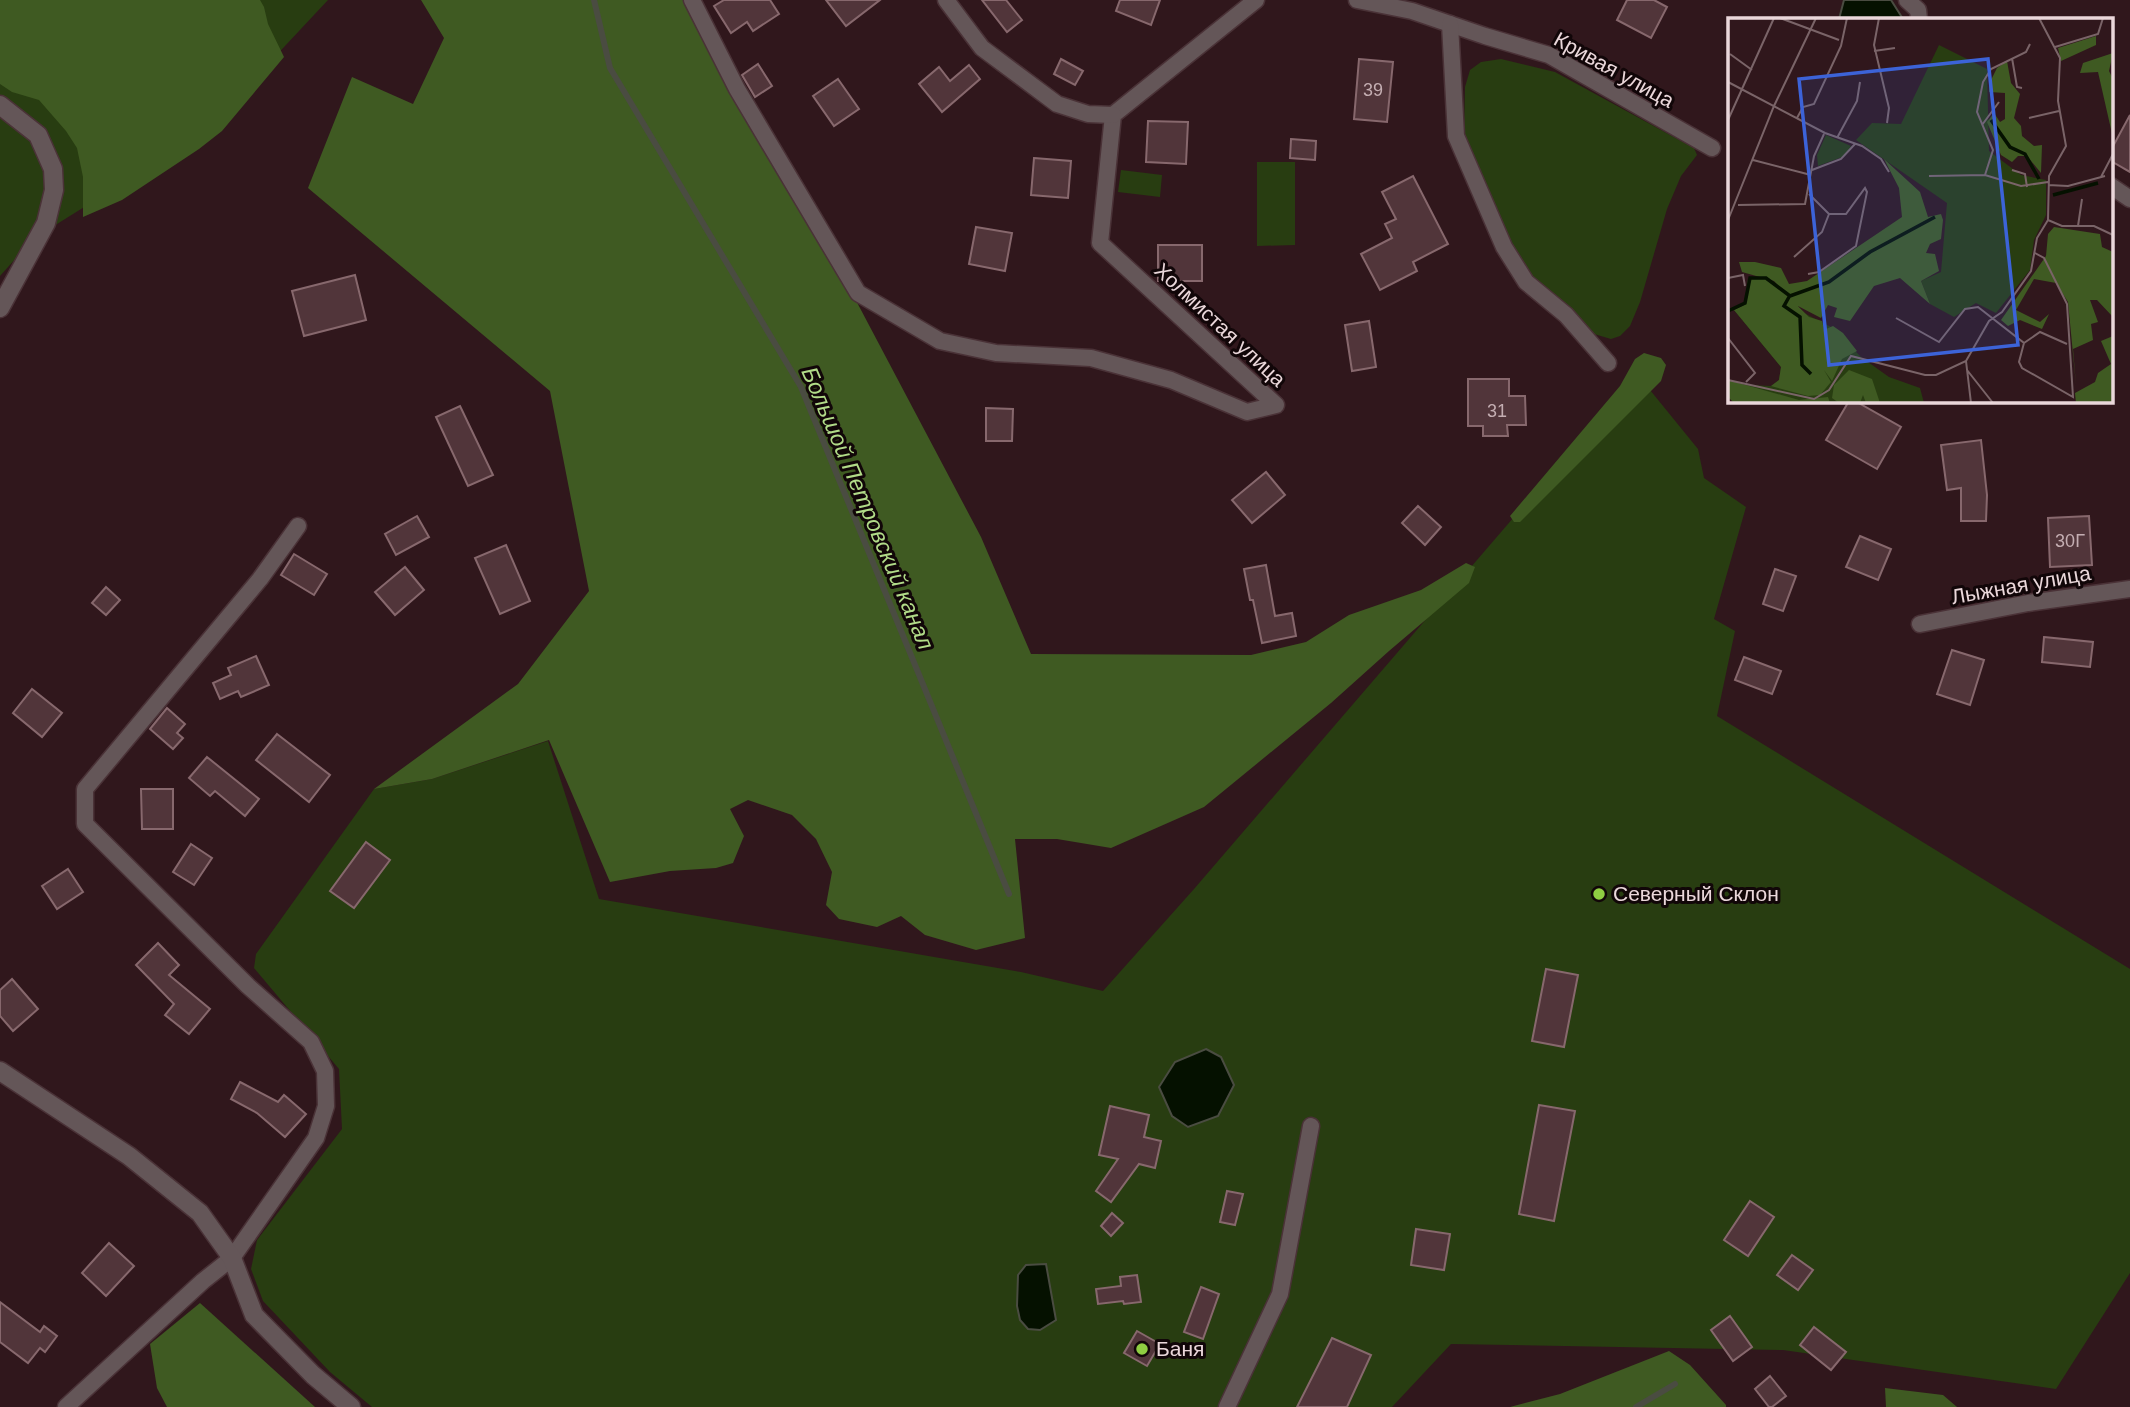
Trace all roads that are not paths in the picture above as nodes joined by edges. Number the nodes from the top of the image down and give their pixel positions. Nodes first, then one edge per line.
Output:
1 (692, 0) edge
2 (946, 0) edge
3 (1256, 0) edge
4 (1357, 0) edge
5 (1907, 0) edge
6 (1414, 6) edge
7 (1919, 18) edge
8 (1450, 24) junction
9 (0, 105) edge
10 (1113, 115) junction
11 (1712, 148) dead end
12 (2112, 187) edge
13 (2130, 199) edge
14 (0, 308) edge
15 (1608, 363) dead end
16 (298, 526) dead end
17 (2130, 589) edge
18 (1920, 624) dead end
19 (0, 1071) edge
20 (1311, 1126) dead end
21 (232, 1258) junction
22 (66, 1407) edge
23 (351, 1407) edge
24 (1227, 1407) edge

1 - 10 street, Холмистая улица
2 - 10 street
3 - 10 street
4 - 6 street, Кривая улица
5 - 7 street
6 - 8 street, Кривая улица
8 - 11 street, Кривая улица
8 - 15 street
9 - 14 street
12 - 13 street
16 - 21 street
17 - 18 street, Лыжная улица
19 - 21 street
20 - 24 street
21 - 22 street
21 - 23 street

